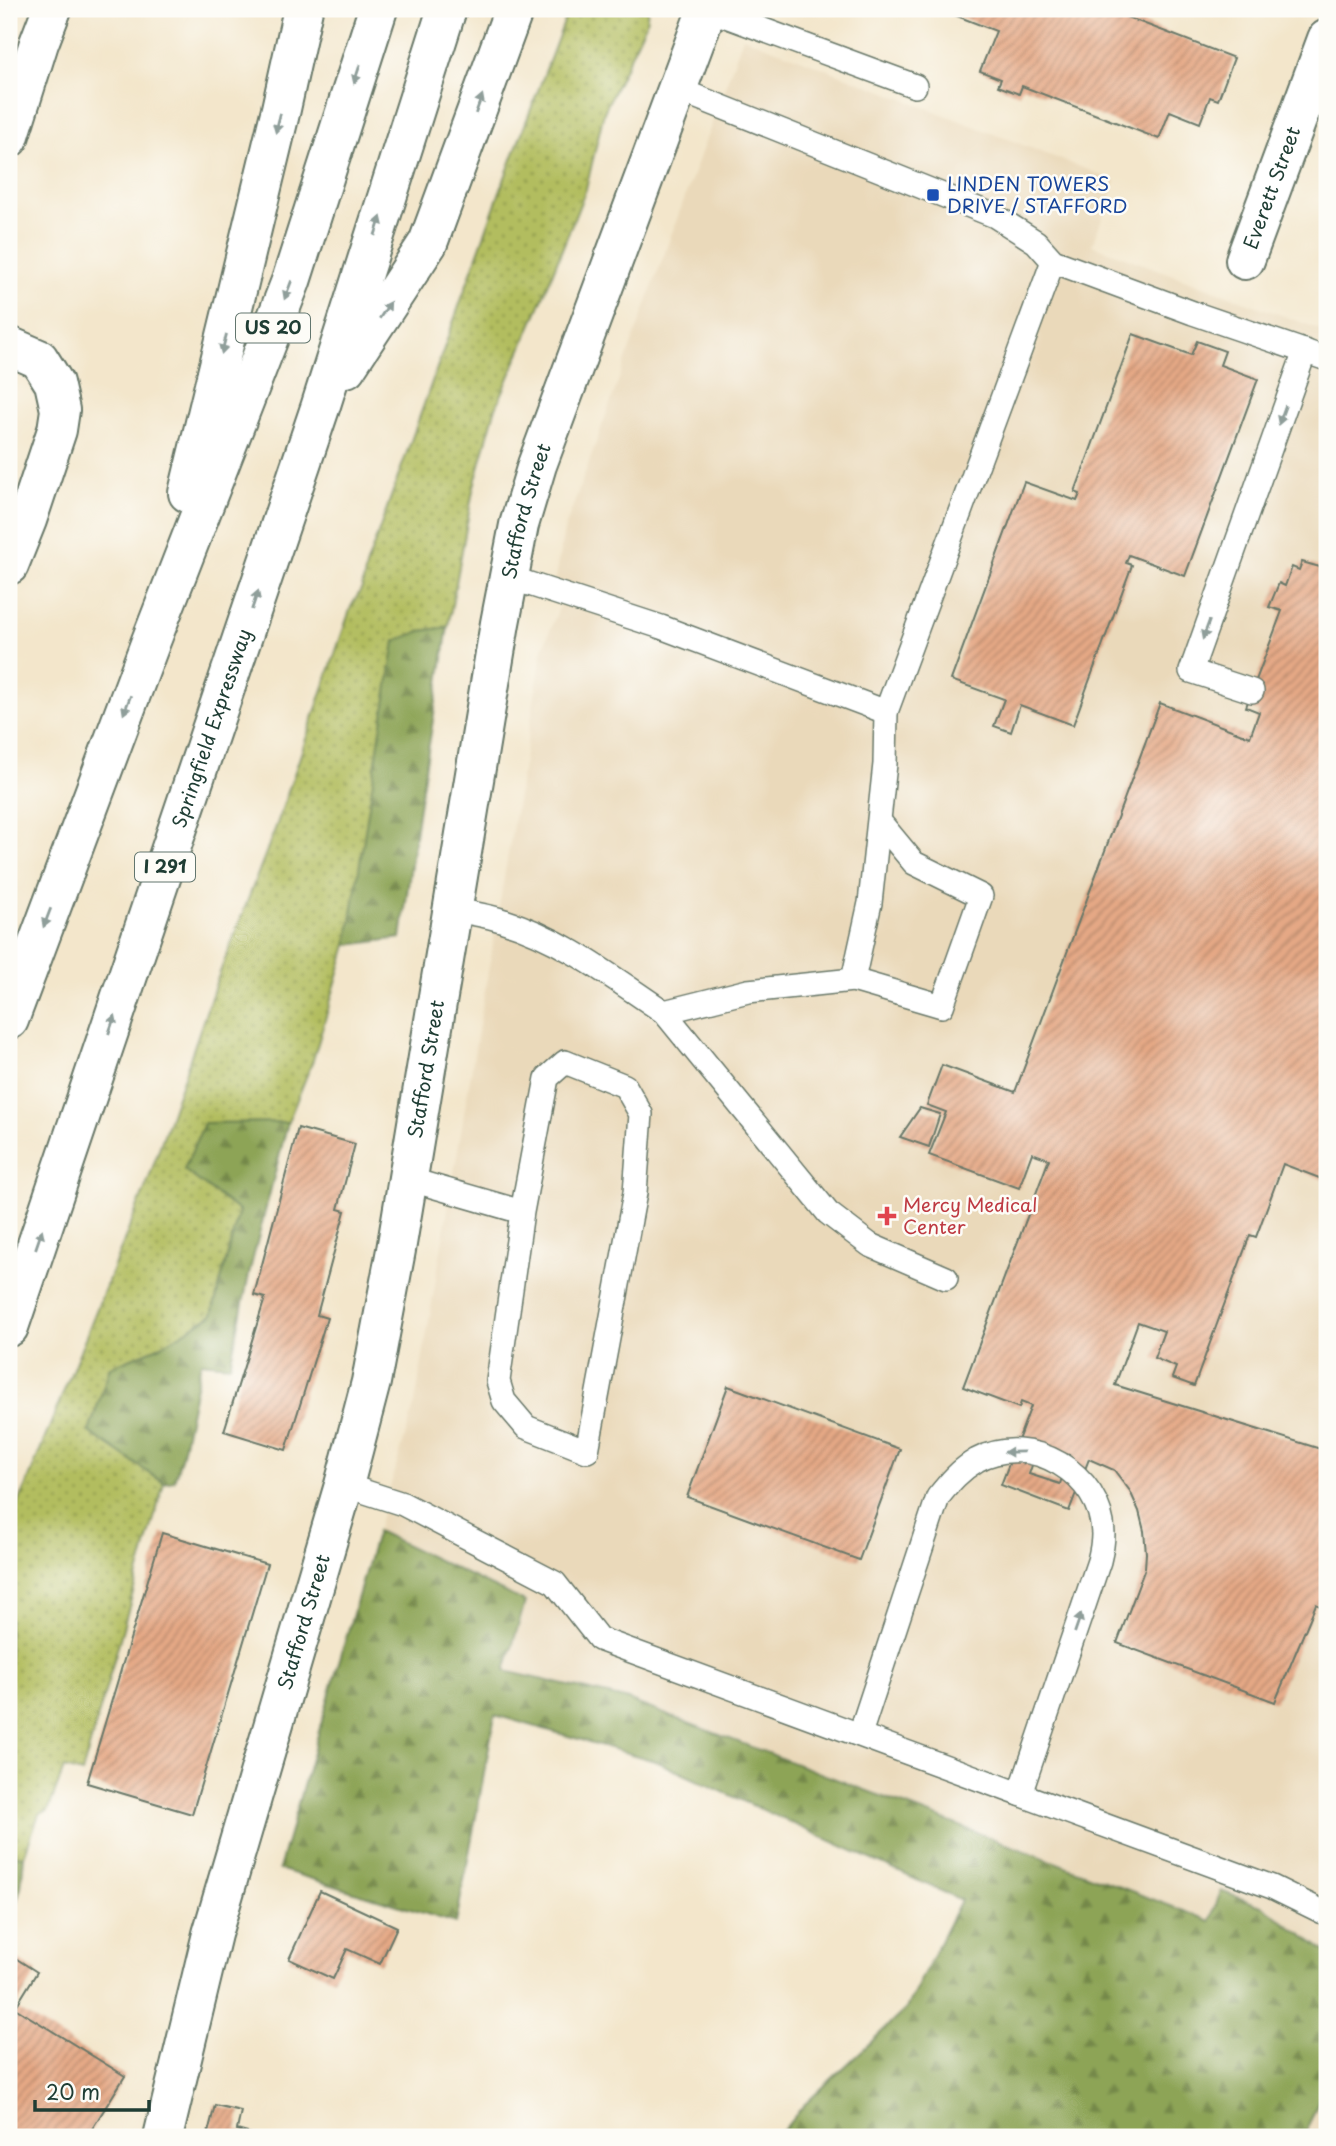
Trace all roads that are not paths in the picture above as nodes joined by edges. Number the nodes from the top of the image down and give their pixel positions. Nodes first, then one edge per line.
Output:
1 (52, 9) edge
2 (303, 9) edge
3 (378, 9) edge
4 (446, 9) edge
5 (514, 9) edge
6 (707, 9) edge
7 (1327, 39) edge
8 (915, 86) dead end
9 (677, 89) junction
10 (9, 138) edge
11 (1245, 260) dead end
12 (1053, 261) junction
13 (9, 346) edge
14 (1316, 355) edge
15 (320, 408) junction
16 (9, 565) edge
17 (508, 577) junction
18 (151, 641) junction
19 (1252, 691) dead end
20 (886, 712) junction
21 (880, 822) junction
22 (451, 909) junction
23 (853, 980) junction
24 (664, 1012) junction
25 (9, 1020) edge
26 (408, 1179) junction
27 (522, 1212) junction
28 (946, 1278) dead end
29 (9, 1327) edge
30 (344, 1485) junction
31 (860, 1734) junction
32 (1020, 1794) junction
33 (1327, 1914) edge
34 (163, 2137) edge

1 - 10 main road
2 -> 18 main road
3 -> 18 main road, US 20
15 -> 4 main road
15 -> 5 main road
6 - 8 lane
6 - 9 main road, Stafford Street
7 - 11 main road, Everett Street
9 - 12 lane
9 - 17 main road, Stafford Street
12 - 14 lane
12 - 20 lane
13 - 16 main road
14 -> 19 lane
29 -> 15 main road, Springfield Expressway / I 291
17 - 20 lane
17 - 22 main road, Stafford Street
18 -> 25 main road
20 - 21 lane
21 - 23 lane
21 - 23 lane
22 - 24 lane
22 - 26 main road, Stafford Street
23 - 24 lane
24 - 28 lane
26 - 27 lane
26 - 30 main road, Stafford Street
27 - 27 lane
30 - 31 lane
30 - 34 main road, Stafford Street
31 - 32 lane
32 -> 31 lane
32 - 33 lane

